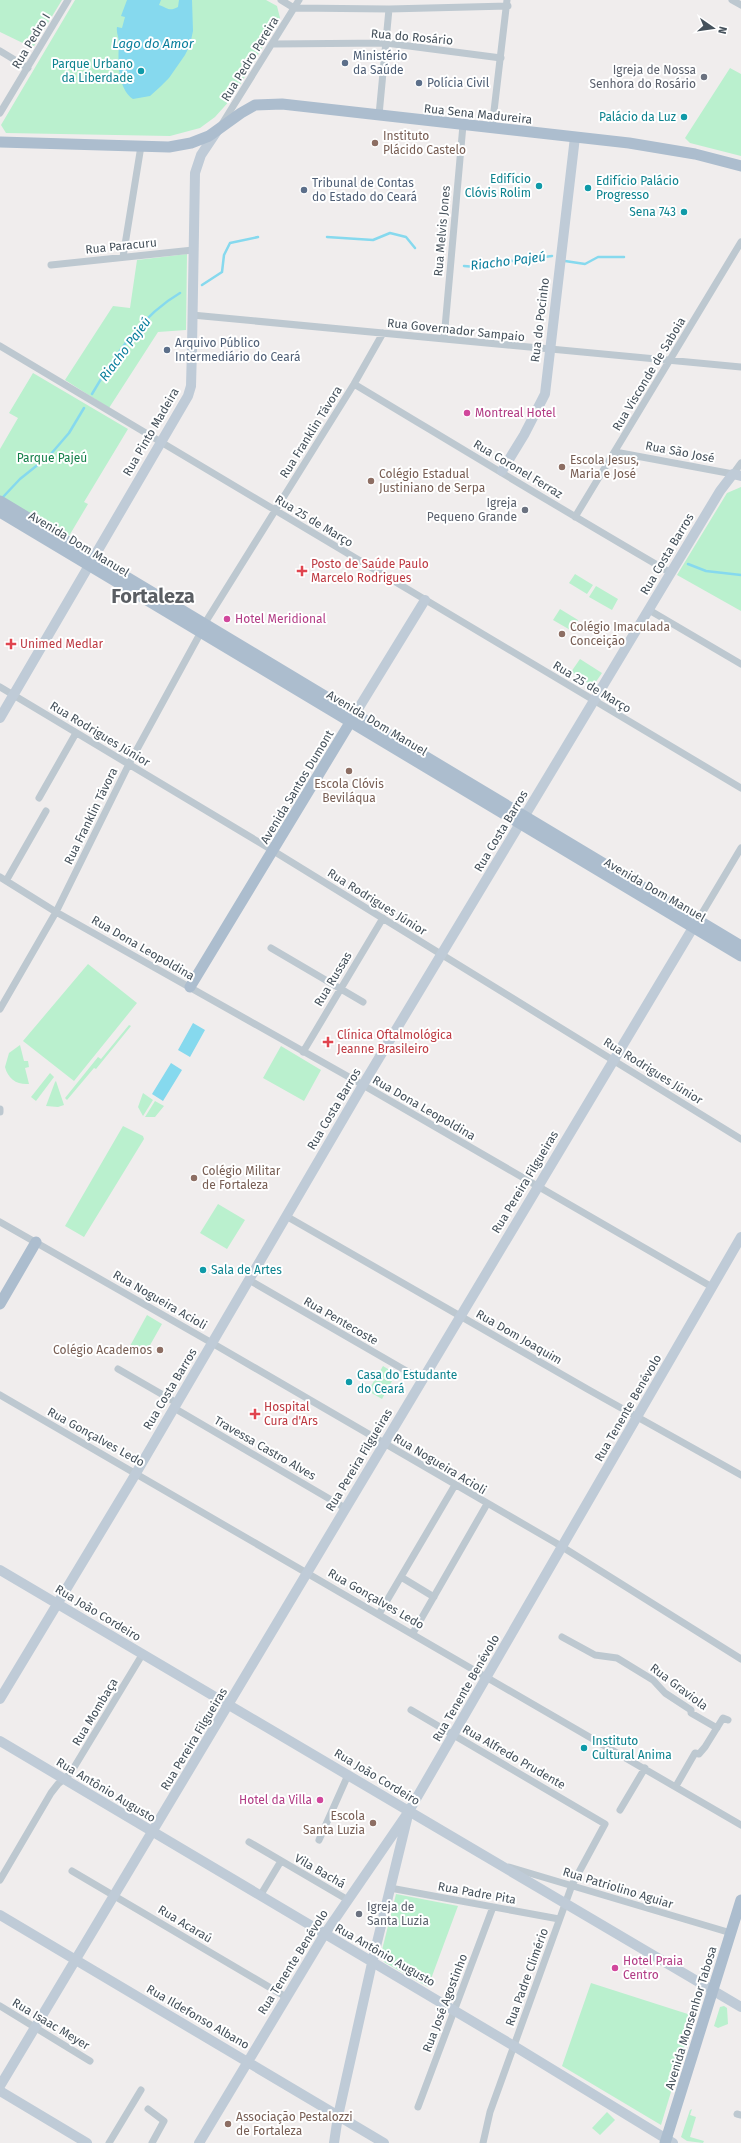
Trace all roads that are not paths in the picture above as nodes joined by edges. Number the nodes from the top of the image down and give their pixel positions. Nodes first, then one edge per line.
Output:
1 (68, 0) edge
2 (280, 0) edge
3 (299, 0) edge
4 (732, 0) edge
5 (508, 3) edge
6 (741, 5) edge
7 (294, 8) junction
8 (389, 9) junction
9 (386, 43) junction
10 (273, 44) junction
11 (0, 51) edge
12 (501, 58) junction
13 (28, 68) junction
14 (0, 113) edge
15 (379, 115) junction
16 (463, 125) junction
17 (492, 128) junction
18 (218, 129) junction
19 (575, 137) junction
20 (0, 142) edge
21 (141, 146) junction
22 (741, 166) edge
23 (741, 242) edge
24 (193, 250) junction
25 (123, 256) junction
26 (51, 265) dead end
27 (192, 315) junction
28 (382, 333) junction
29 (444, 339) junction
30 (0, 346) edge
31 (549, 350) junction
32 (669, 360) junction
33 (741, 367) edge
34 (354, 384) junction
35 (160, 442) junction
36 (615, 452) junction
37 (741, 463) edge
38 (502, 471) junction
39 (737, 475) edge
40 (0, 501) edge
41 (276, 511) junction
42 (0, 512) edge
43 (575, 516) junction
44 (91, 561) junction
45 (671, 572) junction
46 (425, 600) junction
47 (649, 610) junction
48 (203, 628) junction
49 (741, 664) edge
50 (0, 687) edge
51 (13, 695) junction
52 (594, 701) junction
53 (0, 718) edge
54 (353, 718) junction
55 (76, 733) junction
56 (130, 764) junction
57 (741, 788) edge
58 (39, 798) dead end
59 (46, 811) dead end
60 (522, 820) junction
61 (741, 848) edge
62 (274, 851) junction
63 (3, 879) edge
64 (56, 912) junction
65 (383, 918) junction
66 (695, 924) junction
67 (741, 946) edge
68 (271, 948) dead end
69 (442, 955) junction
70 (741, 956) edge
71 (190, 987) junction
72 (340, 988) junction
73 (363, 1002) dead end
74 (0, 1009) edge
75 (303, 1052) junction
76 (614, 1059) junction
77 (363, 1085) junction
78 (741, 1139) edge
79 (537, 1186) junction
80 (286, 1216) junction
81 (0, 1222) edge
82 (36, 1242) junction
83 (739, 1243) edge
84 (249, 1280) junction
85 (712, 1287) junction
86 (0, 1304) edge
87 (460, 1316) junction
88 (212, 1343) junction
89 (118, 1369) dead end
90 (422, 1380) junction
91 (0, 1395) edge
92 (176, 1405) junction
93 (638, 1417) junction
94 (384, 1443) junction
95 (136, 1472) junction
96 (741, 1474) edge
97 (455, 1485) junction
98 (487, 1504) junction
99 (345, 1508) junction
100 (562, 1547) junction
101 (0, 1570) edge
102 (308, 1572) junction
103 (401, 1577) junction
104 (434, 1596) junction
105 (57, 1604) junction
106 (379, 1614) junction
107 (413, 1633) junction
108 (562, 1637) dead end
109 (142, 1655) junction
110 (741, 1659) edge
111 (487, 1677) junction
112 (0, 1699) edge
113 (229, 1705) junction
114 (411, 1710) dead end
115 (728, 1720) dead end
116 (717, 1728) junction
117 (453, 1735) junction
118 (0, 1741) edge
119 (645, 1768) junction
120 (348, 1775) junction
121 (63, 1779) junction
122 (676, 1786) junction
123 (620, 1810) dead end
124 (409, 1811) junction
125 (605, 1823) joint
126 (741, 1825) edge
127 (153, 1832) junction
128 (319, 1840) dead end
129 (249, 1842) dead end
130 (281, 1861) junction
131 (499, 1864) junction
132 (72, 1871) dead end
133 (0, 1880) edge
134 (572, 1885) junction
135 (390, 1888) junction
136 (115, 1896) junction
137 (260, 1896) junction
138 (348, 1900) junction
139 (741, 1900) edge
140 (565, 1904) junction
141 (493, 1907) junction
142 (0, 1915) edge
143 (559, 1919) junction
144 (731, 1933) junction
145 (324, 1935) junction
146 (76, 1960) junction
147 (372, 1963) junction
148 (714, 1990) junction
149 (286, 1997) junction
150 (0, 2006) edge
151 (741, 2007) edge
152 (455, 2011) junction
153 (36, 2028) junction
154 (514, 2046) junction
155 (90, 2061) dead end
156 (248, 2061) junction
157 (0, 2086) edge
158 (141, 2090) dead end
159 (0, 2091) edge
160 (418, 2107) dead end
161 (148, 2109) dead end
162 (338, 2116) junction
163 (668, 2142) edge
164 (87, 2143) edge
165 (109, 2143) edge
166 (152, 2143) edge
167 (199, 2143) edge
168 (334, 2143) edge
169 (384, 2143) edge
170 (483, 2143) edge

1 - 13 street, Rua Pedro I
2 - 7 street
3 - 7 street, Rua Pedro Pereira
4 - 6 street
5 - 8 street
5 - 12 street
7 - 8 street
7 - 10 street, Rua Pedro Pereira
8 - 9 street
9 - 10 street, Rua do Rosário
9 - 12 street, Rua do Rosário
9 - 15 street
10 - 18 street, Rua Pedro Pereira
11 - 13 street
12 - 17 street
13 - 14 street, Rua Pedro I
15 - 16 main road, Rua Sena Madureira
15 - 18 main road, Rua Sena Madureira
16 - 17 main road, Rua Sena Madureira
16 - 29 street, Rua Melvis Jones
17 - 19 main road, Rua Sena Madureira
18 - 21 main road, Rua Sena Madureira
18 - 24 street, Rua Pinto Madeira
19 - 22 main road, Rua Sena Madureira
19 - 31 street, Rua do Pocinho
20 - 21 main road, Rua Sena Madureira
21 - 25 street
23 - 32 street, Rua Visconde de Saboia
24 - 25 street, Rua Paracuru
24 - 27 street, Rua Pinto Madeira
25 - 26 street, Rua Paracuru
27 - 28 street, Rua Governador Sampaio
27 - 35 street, Rua Pinto Madeira
28 - 29 street, Rua Governador Sampaio
28 - 34 street, Rua Franklin Távora
29 - 31 street, Rua Governador Sampaio
30 - 35 street, Rua 25 de Março
31 - 32 street, Rua Governador Sampaio
31 - 38 street, Rua do Pocinho
32 - 33 street, Rua Governador Sampaio
32 - 36 street, Rua Visconde de Saboia
34 - 38 street, Rua Coronel Ferraz
34 - 41 street, Rua Franklin Távora
35 - 41 street, Rua 25 de Março
35 - 44 street, Rua Pinto Madeira
36 - 39 street, Rua São José
36 - 43 street, Rua Visconde de Saboia
37 - 39 street
38 - 43 street, Rua Coronel Ferraz
39 - 45 street, Rua Costa Barros
40 - 44 main road, Avenida Dom Manuel
41 - 46 street, Rua 25 de Março
41 - 48 street, Rua Franklin Távora
42 - 44 main road, Avenida Dom Manuel
43 - 45 street, Rua Coronel Ferraz
44 - 48 main road, Avenida Dom Manuel
44 - 51 street, Rua Pinto Madeira
45 - 47 street, Rua Costa Barros
46 - 52 street, Rua 25 de Março
46 - 54 street, Avenida Santos Dumont
47 - 49 street
47 - 52 street, Rua Costa Barros
48 - 54 main road, Avenida Dom Manuel
48 - 56 street, Rua Franklin Távora
50 - 51 street, Rua Rodrigues Júnior
51 - 53 street, Rua Pinto Madeira
51 - 55 street, Rua Rodrigues Júnior
52 - 57 street, Rua 25 de Março
52 - 60 street, Rua Costa Barros
54 - 60 main road, Avenida Dom Manuel
54 - 62 main road, Avenida Santos Dumont
55 - 56 street, Rua Rodrigues Júnior
55 - 58 street
56 - 62 street, Rua Rodrigues Júnior
56 - 64 street, Rua Franklin Távora
59 - 63 street
60 - 66 main road, Avenida Dom Manuel
60 - 69 street, Rua Costa Barros
61 - 66 street, Rua Pereira Filgueiras
62 - 65 street, Rua Rodrigues Júnior
62 - 71 main road, Avenida Santos Dumont
63 - 64 street, Rua Dona Leopoldina
64 - 71 street, Rua Dona Leopoldina
64 - 74 street, Rua Franklin Távora
65 - 69 street, Rua Rodrigues Júnior
65 - 72 street, Rua Russas
66 - 67 main road, Avenida Dom Manuel
66 - 70 main road, Avenida Dom Manuel
66 - 76 street, Rua Pereira Filgueiras
68 - 72 street
69 - 76 street, Rua Rodrigues Júnior
69 - 77 street, Rua Costa Barros
71 - 75 street, Rua Dona Leopoldina
72 - 73 street
72 - 75 street, Rua Russas
75 - 77 street, Rua Dona Leopoldina
76 - 78 street, Rua Rodrigues Júnior
76 - 79 street, Rua Pereira Filgueiras
77 - 79 street, Rua Dona Leopoldina
77 - 80 street, Rua Costa Barros
79 - 85 street, Rua Dona Leopoldina
79 - 87 street, Rua Pereira Filgueiras
80 - 84 street, Rua Costa Barros
80 - 87 street, Rua Dom Joaquim
81 - 82 street, Rua Nogueira Acioli
82 - 86 main road
82 - 88 street, Rua Nogueira Acioli
83 - 85 street, Rua Tenente Benévolo
84 - 88 street, Rua Costa Barros
84 - 90 street, Rua Pentecoste
85 - 93 street, Rua Tenente Benévolo
87 - 90 street, Rua Pereira Filgueiras
87 - 93 street, Rua Dom Joaquim
88 - 92 street, Rua Costa Barros
88 - 94 street, Rua Nogueira Acioli
89 - 92 street, Travessa Castro Alves
90 - 94 street, Rua Pereira Filgueiras
91 - 95 street, Rua Gonçalves Ledo
92 - 95 street, Rua Costa Barros
92 - 99 street, Travessa Castro Alves
93 - 96 street, Rua Dom Joaquim
93 - 100 street, Rua Tenente Benévolo
94 - 97 street, Rua Nogueira Acioli
94 - 99 street, Rua Pereira Filgueiras
95 - 102 street, Rua Gonçalves Ledo
95 - 105 street, Rua Costa Barros
97 - 98 street, Rua Nogueira Acioli
97 - 103 street
98 - 100 street, Rua Nogueira Acioli
98 - 104 street
99 - 102 street, Rua Pereira Filgueiras
100 - 110 street, Rua Nogueira Acioli
100 - 111 street, Rua Tenente Benévolo
101 - 105 street, Rua João Cordeiro
102 - 106 street, Rua Gonçalves Ledo
102 - 113 street, Rua Pereira Filgueiras
103 - 104 street
103 - 106 street
104 - 107 street
105 - 109 street, Rua João Cordeiro
105 - 112 street, Rua Costa Barros
106 - 107 street, Rua Gonçalves Ledo
107 - 111 street, Rua Gonçalves Ledo
108 - 116 street, Rua Graviola
109 - 113 street, Rua João Cordeiro
109 - 121 street, Rua Mombaça
111 - 117 street, Rua Tenente Benévolo
111 - 119 street, Rua Gonçalves Ledo
113 - 120 street, Rua João Cordeiro
113 - 127 street, Rua Pereira Filgueiras
114 - 117 street, Rua Alfredo Prudente
115 - 116 street
116 - 122 street
117 - 124 street, Rua Tenente Benévolo
117 - 125 street, Rua Alfredo Prudente
118 - 121 street, Rua Antônio Augusto
119 - 122 street, Rua Gonçalves Ledo
119 - 123 street
120 - 124 street, Rua João Cordeiro
120 - 128 street
121 - 127 street, Rua Antônio Augusto
121 - 133 street, Rua Mombaça
122 - 126 street, Rua Gonçalves Ledo
124 - 131 street, Rua João Cordeiro
124 - 135 street
124 - 138 street, Rua Tenente Benévolo
125 - 134 street, Rua Padre Climério
127 - 136 street, Rua Pereira Filgueiras
127 - 137 street, Rua Antônio Augusto
129 - 130 street, Vila Bachá
130 - 137 street, Vila Bachá
130 - 138 street, Vila Bachá
131 - 134 street, Rua Patriolino Aguiar
131 - 140 street, Rua João Cordeiro
132 - 136 street, Rua Acaraú
134 - 140 street, Rua Padre Climério
134 - 144 street, Rua Patriolino Aguiar
135 - 141 street, Rua Padre Pita
135 - 147 street
136 - 146 street, Rua Pereira Filgueiras
136 - 149 street, Rua Acaraú
137 - 145 street, Rua Antônio Augusto
138 - 145 street, Rua Tenente Benévolo
139 - 144 main road, Avenida Monsenhor Tabosa
140 - 143 street, Rua Padre Climério
140 - 148 street, Rua João Cordeiro
141 - 143 street, Rua Padre Pita
141 - 152 street, Rua José Agostinho
142 - 146 street, Rua Ildefonso Albano
143 - 154 street, Rua Padre Climério
144 - 148 main road, Avenida Monsenhor Tabosa
145 - 147 street, Rua Antônio Augusto
145 - 149 street, Rua Tenente Benévolo
146 - 153 street, Rua Pereira Filgueiras
146 - 156 street, Rua Ildefonso Albano
147 - 152 street, Rua Antônio Augusto
147 - 162 street
148 - 151 street, Rua João Cordeiro
148 - 163 main road, Avenida Monsenhor Tabosa
149 - 156 street, Rua Tenente Benévolo
150 - 153 street, Rua Isaac Meyer
152 - 154 street, Rua Antônio Augusto
152 - 160 street, Rua José Agostinho
153 - 155 street, Rua Isaac Meyer
153 - 157 street, Rua Pereira Filgueiras
154 - 163 street, Rua Antônio Augusto
154 - 170 street, Rua Padre Climério
156 - 162 street, Rua Ildefonso Albano
156 - 167 street, Rua Tenente Benévolo
158 - 165 street
159 - 164 street
161 - 166 street
162 - 168 street
162 - 169 street, Rua Ildefonso Albano

